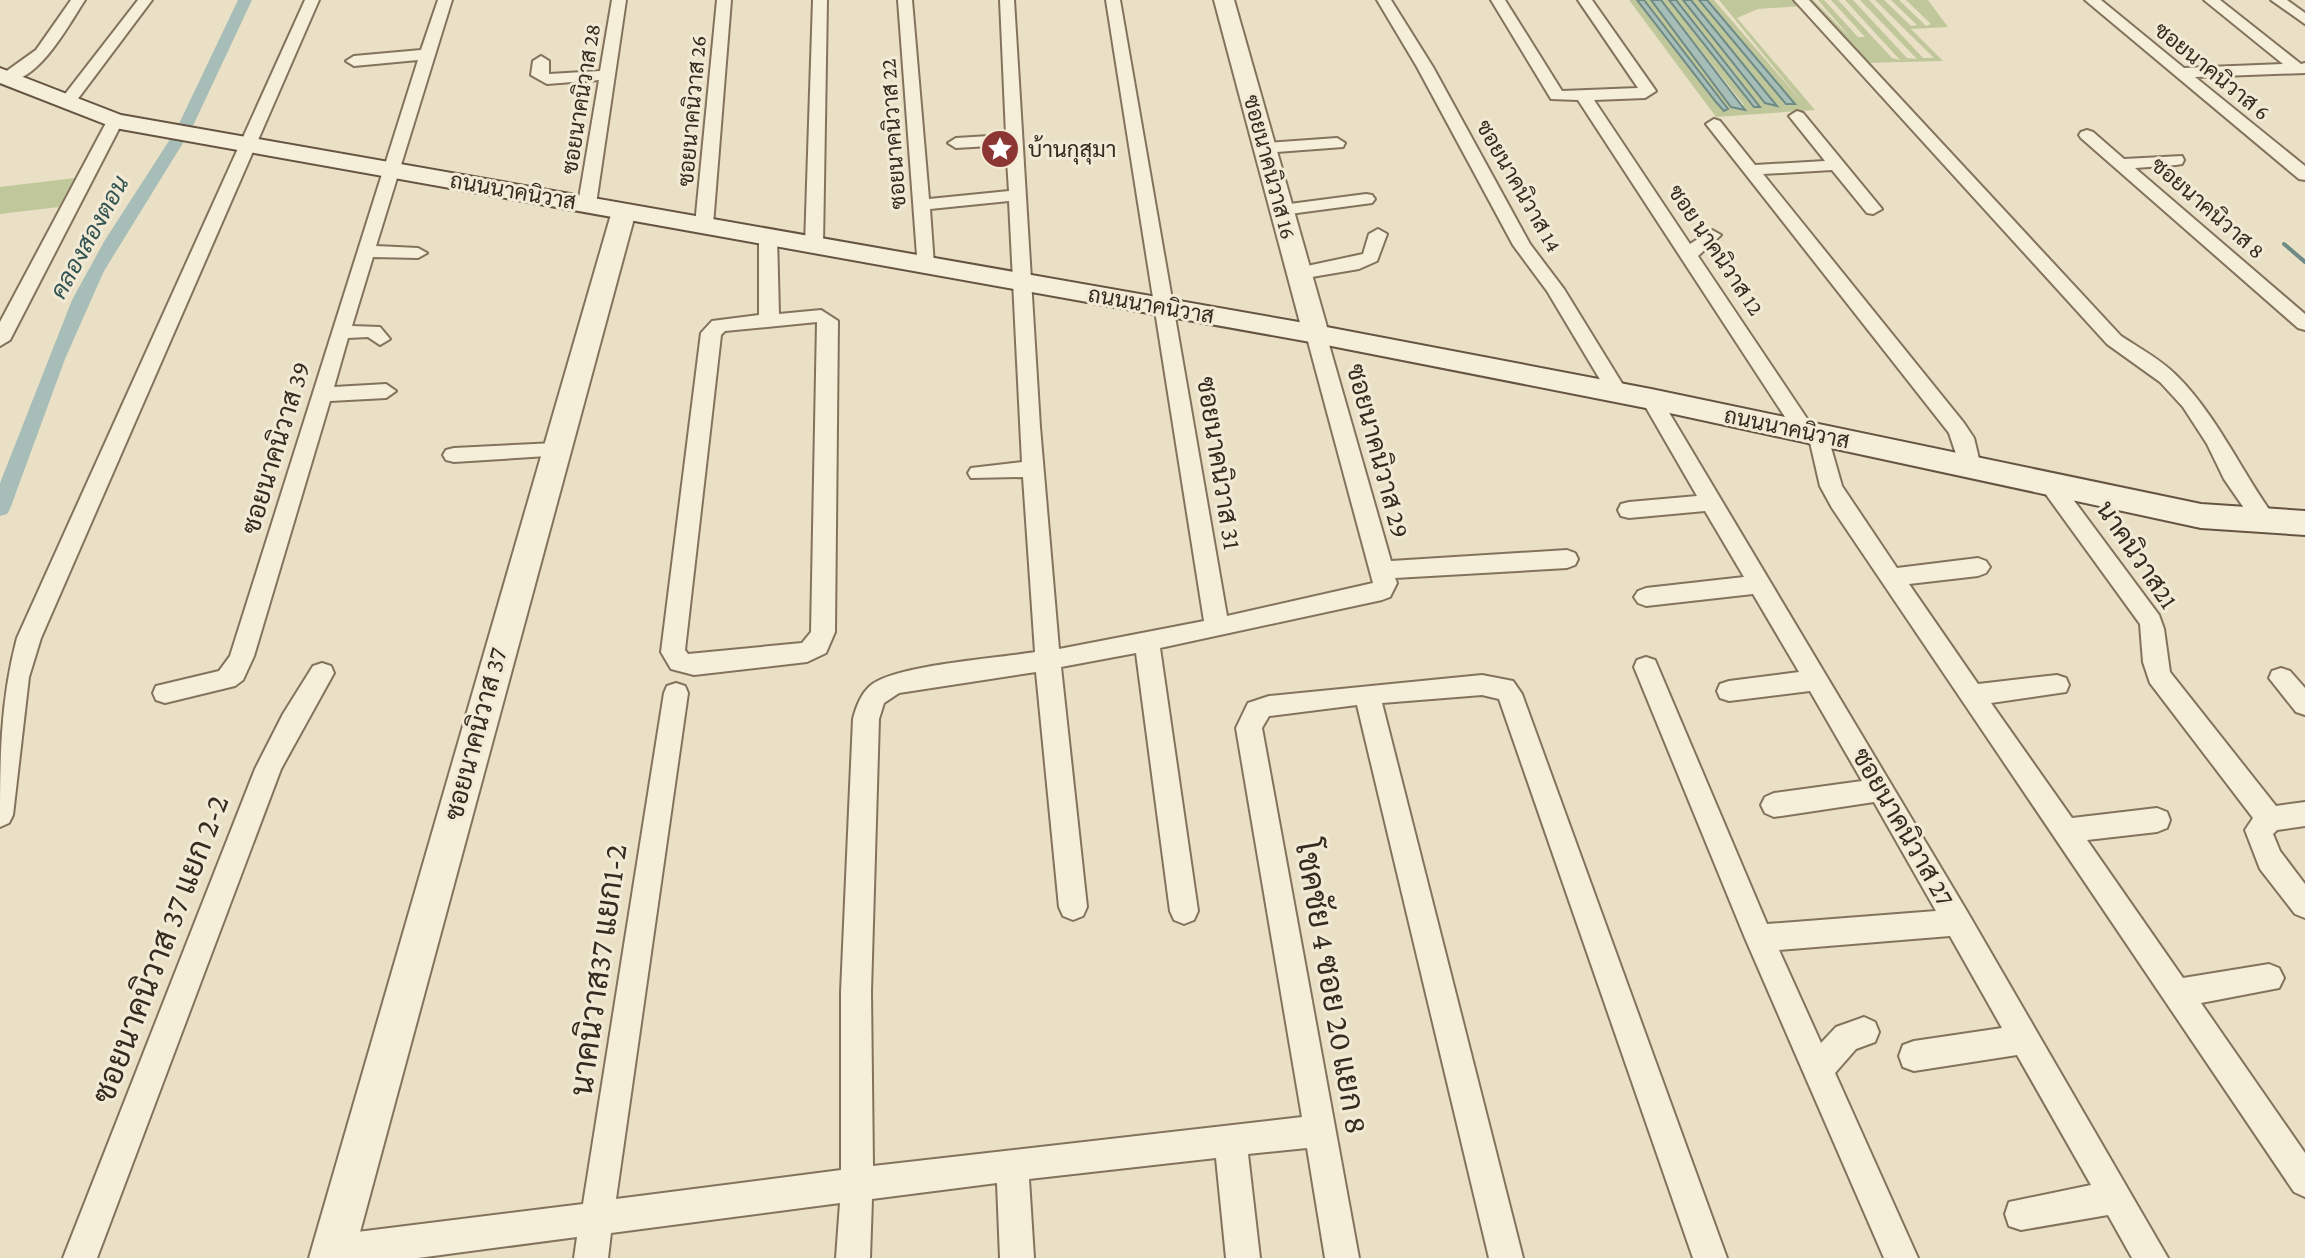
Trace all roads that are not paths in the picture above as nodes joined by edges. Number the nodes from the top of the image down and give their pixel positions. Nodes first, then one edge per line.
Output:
1 (78, 0) edge
2 (165, 0) edge
3 (312, 0) edge
4 (445, 0) edge
5 (619, 0) edge
6 (724, 0) edge
7 (820, 0) edge
8 (905, 0) edge
9 (1007, 0) edge
10 (1113, 0) edge
11 (1224, 0) edge
12 (1384, 0) edge
13 (1498, 0) edge
14 (1585, 0) edge
15 (1801, 0) edge
16 (2092, 0) edge
17 (2211, 0) edge
18 (2278, 0) edge
19 (144, 1) edge
20 (2305, 20) edge
21 (428, 54) junction
22 (354, 61) dead end
23 (541, 61) dead end
24 (2301, 68) edge
25 (2179, 73) junction
26 (606, 75) junction
27 (8, 82) edge
28 (1584, 97) junction
29 (68, 101) junction
30 (1797, 116) dead end
31 (115, 121) junction
32 (1714, 124) dead end
33 (2087, 135) dead end
34 (1015, 139) junction
35 (956, 143) dead end
36 (1337, 143) dead end
37 (246, 144) junction
38 (1265, 148) junction
39 (2176, 160) dead end
40 (2120, 164) junction
41 (1836, 165) junction
42 (390, 169) junction
43 (1749, 170) junction
44 (2305, 175) edge
45 (1018, 195) junction
46 (1366, 199) dead end
47 (587, 204) junction
48 (921, 205) junction
49 (1873, 209) dead end
50 (1282, 210) junction
51 (624, 211) junction
52 (704, 225) junction
53 (1378, 234) dead end
54 (1712, 235) dead end
55 (768, 236) junction
56 (814, 245) junction
57 (365, 251) junction
58 (418, 253) dead end
59 (1690, 254) junction
60 (925, 265) junction
61 (1300, 273) junction
62 (1022, 282) junction
63 (1166, 307) junction
64 (769, 319) junction
65 (2305, 324) edge
66 (341, 332) junction
67 (1316, 334) junction
68 (380, 339) dead end
69 (0, 340) edge
70 (386, 391) dead end
71 (1618, 393) junction
72 (321, 395) junction
73 (1651, 399) junction
74 (1812, 433) junction
75 (555, 450) junction
76 (454, 455) dead end
77 (1970, 467) junction
78 (1033, 469) junction
79 (979, 473) dead end
80 (2050, 484) junction
81 (1712, 502) junction
82 (1629, 510) dead end
83 (2265, 521) junction
84 (2305, 523) edge
85 (1567, 559) dead end
86 (1978, 567) dead end
87 (1383, 576) junction
88 (1891, 577) junction
89 (1762, 584) junction
90 (1646, 597) dead end
91 (1217, 628) junction
92 (1147, 641) junction
93 (1049, 660) junction
94 (1646, 667) dead end
95 (322, 673) dead end
96 (2281, 678) dead end
97 (1817, 680) junction
98 (2057, 685) dead end
99 (1729, 691) dead end
100 (165, 693) dead end
101 (676, 693) dead end
102 (1367, 694) junction
103 (1972, 695) junction
104 (2305, 705) edge
105 (1881, 790) junction
106 (1774, 805) dead end
107 (2305, 814) edge
108 (0, 815) edge
109 (2270, 819) junction
110 (2157, 820) dead end
111 (2066, 831) junction
112 (2305, 905) edge
113 (1073, 907) dead end
114 (1184, 911) dead end
115 (1958, 922) junction
116 (1759, 938) junction
117 (2269, 978) dead end
118 (2176, 993) junction
119 (1864, 1032) dead end
120 (2025, 1039) junction
121 (1914, 1056) dead end
122 (1817, 1070) junction
123 (1320, 1131) junction
124 (1230, 1140) junction
125 (1012, 1165) junction
126 (2305, 1181) edge
127 (857, 1183) junction
128 (2116, 1197) junction
129 (2021, 1214) dead end
130 (598, 1220) junction
131 (332, 1255) edge
132 (80, 1258) edge
133 (591, 1258) edge
134 (853, 1258) edge
135 (1017, 1258) edge
136 (1243, 1258) edge
137 (1342, 1258) edge
138 (1506, 1258) edge
139 (1710, 1258) edge
140 (1901, 1258) edge
141 (2151, 1258) edge

1 - 27 street
2 - 19 street
3 - 37 street
4 - 21 street, ซอยนาคนิวาส 39
5 - 26 street, ซอยนาคนิวาส 28
6 - 52 street, ซอยนาคนิวาส 26
7 - 56 street
8 - 48 street, ซอยนาคนิวาส 22
9 - 34 street
10 - 63 street, ซอยนาคนิวาส 31
11 - 38 street, ซอยนาคนิวาส 16
12 - 71 street, ซอยนาคนิวาส 14
13 - 28 street
14 - 28 street
15 - 83 street
16 - 25 street, ซอยนาคนิวาส 6
17 - 24 street
18 - 20 street
19 - 29 street
21 - 22 street
21 - 42 street, ซอยนาคนิวาส 39
23 - 26 street
24 - 25 street
25 - 44 street, ซอยนาคนิวาส 6
26 - 47 street, ซอยนาคนิวาส 28
27 - 29 main road, ถนนนาคนิวาส
28 - 59 street, ซอย นาคนิวาส 12
29 - 31 main road, ถนนนาคนิวาส
30 - 41 street
31 - 37 main road, ถนนนาคนิวาส
31 - 69 street
32 - 43 street
33 - 40 street
34 - 35 street
34 - 45 street
36 - 38 street
37 - 42 main road, ถนนนาคนิวาส
37 - 108 street
38 - 50 street, ซอยนาคนิวาส 16
39 - 40 street, ซอยนาคนิวาส 8
40 - 65 street, ซอยนาคนิวาส 8
41 - 43 street
41 - 49 street
42 - 47 main road, ถนนนาคนิวาส
42 - 57 street, ซอยนาคนิวาส 39
43 - 77 street
45 - 48 street
45 - 62 street
46 - 50 street
47 - 51 main road, ถนนนาคนิวาส
48 - 60 street, ซอยนาคนิวาส 22
50 - 61 street, ซอยนาคนิวาส 16
51 - 52 main road, ถนนนาคนิวาส
51 - 75 street, ซอยนาคนิวาส 37
52 - 55 main road, ถนนนาคนิวาส
53 - 61 street
54 - 59 street
55 - 56 main road, ถนนนาคนิวาส
55 - 64 street
56 - 60 main road, ถนนนาคนิวาส
57 - 58 street
57 - 66 street, ซอยนาคนิวาส 39
59 - 74 street, ซอย นาคนิวาส 12
60 - 62 main road, ถนนนาคนิวาส
61 - 67 street, ซอยนาคนิวาส 16
62 - 63 main road, ถนนนาคนิวาส
62 - 78 street
63 - 67 main road, ถนนนาคนิวาส
63 - 91 street, ซอยนาคนิวาส 31
64 - 64 street
66 - 68 street
66 - 72 street, ซอยนาคนิวาส 39
67 - 71 main road, ถนนนาคนิวาส
67 - 87 street, ซอยนาคนิวาส 29
70 - 72 street
71 - 73 main road, ถนนนาคนิวาส
72 - 100 street, ซอยนาคนิวาส 39
73 - 74 main road, ถนนนาคนิวาส
73 - 81 street, ซอยนาคนิวาส 27
74 - 77 main road, ถนนนาคนิวาส
74 - 88 street, ซอย นาคนิวาส 12
75 - 76 street
75 - 131 street, ซอยนาคนิวาส 37
77 - 80 main road, ถนนนาคนิวาส
78 - 79 street
78 - 93 street
80 - 83 main road, ถนนนาคนิวาส
80 - 109 street, นาคนิวาส21
81 - 82 street
81 - 89 street, ซอยนาคนิวาส 27
83 - 84 main road, ถนนนาคนิวาส
85 - 87 street
86 - 88 street
87 - 91 street
88 - 103 street, ซอย นาคนิวาส 12
89 - 90 street
89 - 97 street, ซอยนาคนิวาส 27
91 - 92 street
92 - 93 street
92 - 114 street
93 - 113 street
93 - 127 street
94 - 116 street
95 - 132 street, ซอยนาคนิวาส 37 แยก 2-2
96 - 104 street
97 - 99 street
97 - 105 street, ซอยนาคนิวาส 27
98 - 103 street
101 - 130 street, นาคนิวาส37 แยก1-2
102 - 123 street, โชคชัย 4 ซอย 20 แยก 8
102 - 138 street
102 - 139 street
103 - 111 street, ซอย นาคนิวาส 12
105 - 106 street
105 - 115 street, ซอยนาคนิวาส 27
107 - 109 street
109 - 112 street
110 - 111 street
111 - 118 street, ซอย นาคนิวาส 12
115 - 116 street
115 - 120 street, ซอยนาคนิวาส 27
116 - 122 street
117 - 118 street
118 - 126 street, ซอย นาคนิวาส 12
119 - 122 street
120 - 121 street
120 - 128 street, ซอยนาคนิวาส 27
122 - 140 street
123 - 124 street
123 - 137 street, โชคชัย 4 ซอย 20 แยก 8
124 - 125 street
124 - 136 street
125 - 127 street
125 - 135 street
127 - 130 street
127 - 134 street
128 - 129 street
128 - 141 street, ซอยนาคนิวาส 27
130 - 131 street
130 - 133 street, นาคนิวาส37 แยก1-2

